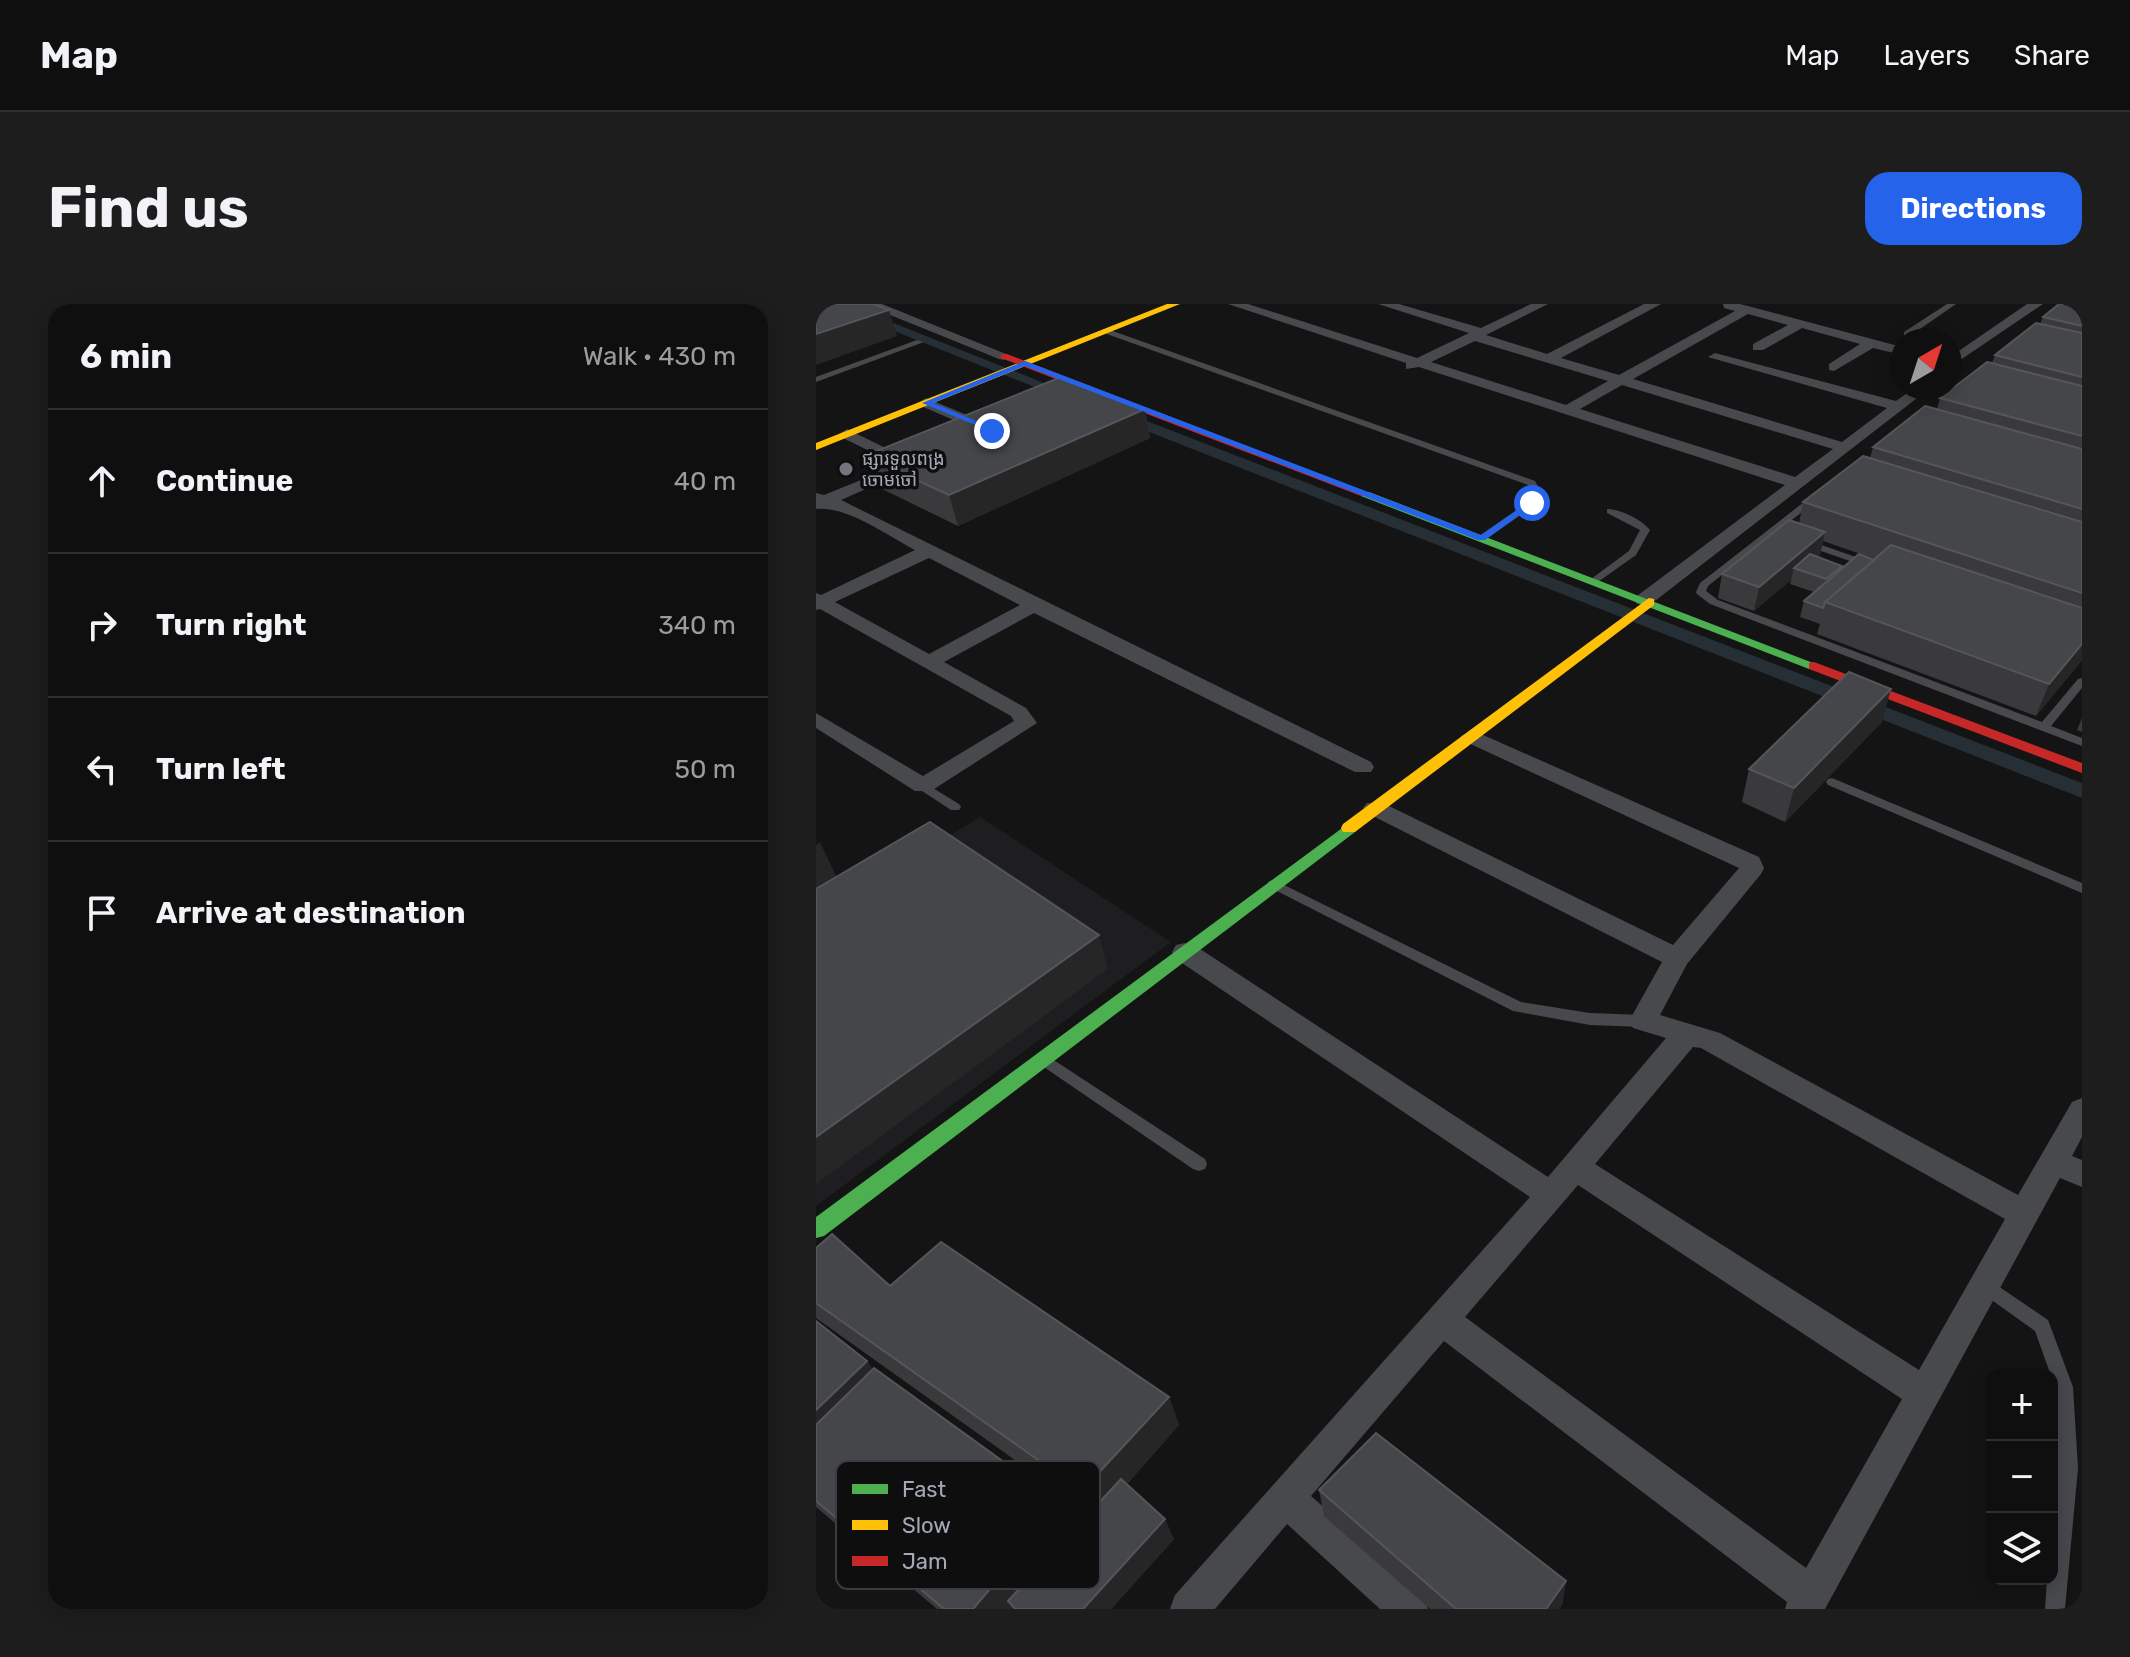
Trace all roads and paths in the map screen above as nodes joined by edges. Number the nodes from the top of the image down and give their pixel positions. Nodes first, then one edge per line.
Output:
1 (870, 304) edge
2 (1139, 304) edge
3 (1175, 304) edge
4 (1235, 304) edge
5 (1385, 304) edge
6 (1541, 304) edge
7 (1654, 304) edge
8 (1725, 304) edge
9 (1952, 304) edge
10 (2036, 304) edge
11 (1746, 310) junction
12 (1800, 324) junction
13 (1916, 328) edge
14 (1107, 331) junction
15 (1477, 334) junction
16 (920, 342) dead end
17 (1871, 343) junction
18 (1758, 347) dead end
19 (1890, 348) edge
20 (1715, 357) dead end
21 (1962, 357) edge
22 (1548, 359) junction
23 (1419, 362) junction
24 (1001, 365) junction
25 (1834, 367) dead end
26 (1397, 372) dead end
27 (816, 380) edge
28 (1620, 380) junction
29 (1906, 400) edge
30 (926, 403) junction
31 (1898, 406) junction
32 (1568, 410) junction
33 (816, 430) edge
34 (847, 434) junction
35 (965, 442) edge
36 (816, 447) edge
37 (1843, 447) junction
38 (1796, 483) junction
39 (1821, 493) edge
40 (819, 501) edge
41 (1610, 511) dead end
42 (1772, 531) junction
43 (1787, 536) edge
44 (1482, 538) junction
45 (1802, 541) edge
46 (928, 551) junction
47 (1876, 567) edge
48 (1595, 581) junction
49 (818, 601) edge
50 (1034, 605) junction
51 (1641, 607) junction
52 (928, 662) junction
53 (2082, 681) edge
54 (816, 719) edge
55 (2044, 727) junction
56 (1472, 736) junction
57 (2082, 742) edge
58 (1363, 767) dead end
59 (2082, 768) edge
60 (1832, 782) dead end
61 (923, 786) junction
62 (955, 807) dead end
63 (1375, 808) junction
64 (1273, 884) junction
65 (2082, 888) edge
66 (1185, 952) junction
67 (1677, 958) junction
68 (1643, 1021) junction
69 (1693, 1036) junction
70 (1042, 1059) junction
71 (2082, 1110) edge
72 (1199, 1164) dead end
73 (1575, 1167) junction
74 (2068, 1167) edge
75 (1551, 1195) junction
76 (2026, 1215) junction
77 (816, 1229) edge
78 (1985, 1285) junction
79 (1442, 1320) junction
80 (1924, 1393) junction
81 (1286, 1498) junction
82 (1808, 1602) edge
83 (1189, 1609) edge
84 (1409, 1609) edge
85 (2055, 1609) edge

1 - 24 street
2 - 24 street
3 - 14 street
4 - 23 street
5 - 15 street
6 - 15 street
7 - 22 street
8 - 11 street
9 - 13 lane
10 - 21 street
11 - 12 street
11 - 28 street
12 - 17 street
12 - 18 street
14 - 24 street
14 - 44 lane
15 - 22 street
15 - 23 street
16 - 27 lane
17 - 19 street
17 - 25 street
20 - 31 street
22 - 28 street
23 - 26 street
23 - 32 street
24 - 30 street
24 - 33 street
24 - 44 street
28 - 32 street
28 - 37 street
29 - 31 street
30 - 34 street
30 - 35 street
31 - 37 street
32 - 38 street
34 - 36 street
34 - 40 street
37 - 38 street
38 - 51 street
39 - 42 lane
40 - 46 street
41 - 48 lane
42 - 43 lane
42 - 55 lane
44 - 48 street
45 - 47 lane
46 - 49 street
46 - 50 street
48 - 51 street
49 - 52 street
50 - 52 street
50 - 58 street
51 - 56 street
51 - 59 street
52 - 61 street
53 - 55 lane
54 - 61 street
55 - 57 lane
56 - 63 street
56 - 67 street
60 - 65 lane
61 - 62 lane
63 - 64 street
63 - 67 street
64 - 66 street
64 - 68 lane
66 - 70 street
66 - 75 street
67 - 68 street
68 - 69 street
69 - 73 street
69 - 76 street
70 - 72 lane
70 - 77 street
71 - 74 street
73 - 75 street
73 - 80 street
74 - 76 street
75 - 79 street
76 - 78 street
78 - 80 street
78 - 85 lane
79 - 81 street
79 - 82 street
80 - 82 street
81 - 83 street
81 - 84 street

